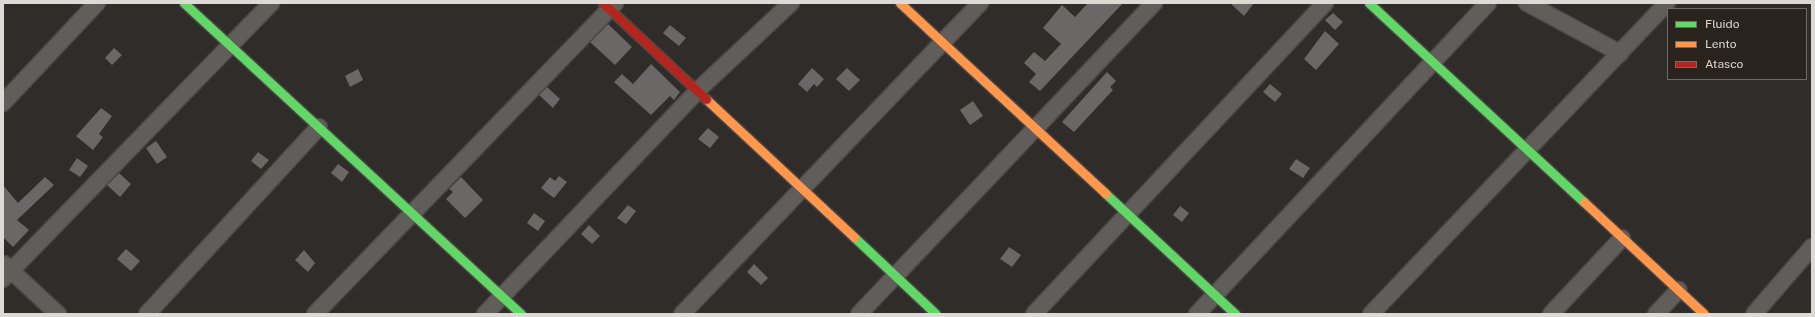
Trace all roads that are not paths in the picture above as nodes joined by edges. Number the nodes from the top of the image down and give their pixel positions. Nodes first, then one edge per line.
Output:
1 (97, 3) edge
2 (184, 3) edge
3 (271, 3) edge
4 (791, 3) edge
5 (900, 3) edge
6 (980, 3) edge
7 (1154, 3) edge
8 (1325, 3) edge
9 (1369, 3) edge
10 (1488, 3) edge
11 (1527, 3) edge
12 (1667, 3) edge
13 (609, 5) edge
14 (943, 42) junction
15 (230, 46) junction
16 (1620, 53) junction
17 (1433, 61) junction
18 (697, 91) junction
19 (3, 103) edge
20 (319, 127) junction
21 (1035, 128) junction
22 (1528, 149) junction
23 (802, 189) junction
24 (411, 212) junction
25 (1128, 214) junction
26 (1622, 238) junction
27 (1812, 247) edge
28 (6, 271) edge
29 (895, 276) junction
30 (1678, 290) junction
31 (1215, 295) junction
32 (502, 296) junction
33 (58, 314) edge
34 (147, 314) edge
35 (315, 314) edge
36 (485, 314) edge
37 (521, 314) edge
38 (682, 314) edge
39 (858, 314) edge
40 (936, 314) edge
41 (1034, 314) edge
42 (1197, 314) edge
43 (1235, 314) edge
44 (1371, 314) edge
45 (1551, 314) edge
46 (1656, 314) edge
47 (1704, 314) edge
48 (1754, 314) edge

1 - 19 street
2 - 15 street
3 - 15 street
4 - 18 street
5 - 14 street
6 - 14 street
7 - 21 street
8 - 25 street
9 - 17 street
10 - 17 street
11 - 16 street
12 - 16 street
13 - 18 street
13 - 24 street
14 - 21 street
14 - 23 street
15 - 20 street
15 - 28 street
16 - 22 street
17 - 22 street
17 - 31 street
18 - 23 street
18 - 32 street
20 - 24 street
20 - 34 street
21 - 25 street
21 - 29 street
22 - 26 street
22 - 44 street
23 - 29 street
23 - 38 street
24 - 32 street
24 - 35 street
25 - 31 street
25 - 41 street
26 - 30 street
26 - 45 street
27 - 48 street
28 - 33 street
29 - 39 street
29 - 40 street
30 - 46 street
30 - 47 street
31 - 42 street
31 - 43 street
32 - 36 street
32 - 37 street

